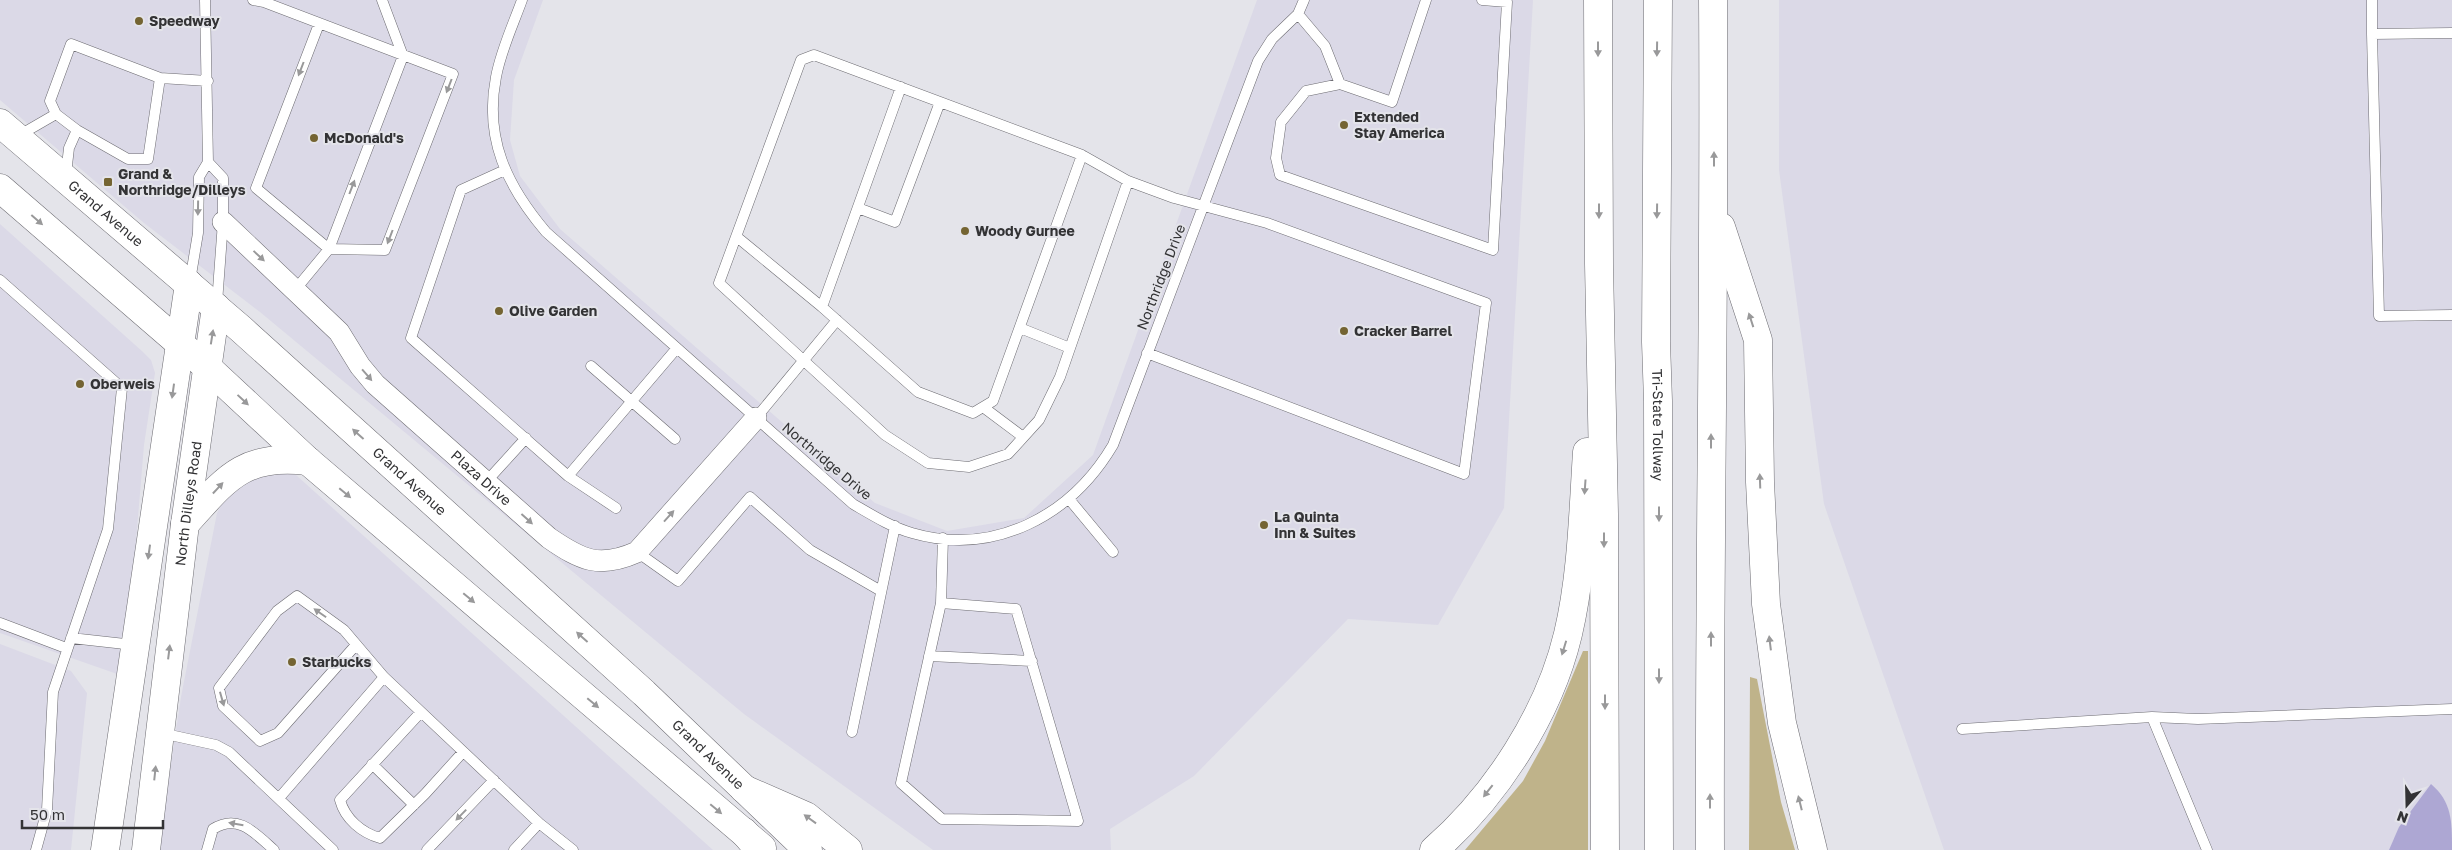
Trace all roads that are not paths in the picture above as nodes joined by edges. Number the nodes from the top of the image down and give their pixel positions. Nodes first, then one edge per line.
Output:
1 (205, 0) edge
2 (252, 0) edge
3 (382, 0) edge
4 (522, 0) edge
5 (1304, 0) edge
6 (1426, 0) edge
7 (1482, 0) edge
8 (1598, 0) edge
9 (1658, 0) edge
10 (1713, 0) edge
11 (2372, 0) edge
12 (264, 1) edge
13 (1298, 14) junction
14 (319, 24) junction
15 (2452, 33) edge
16 (2372, 34) junction
17 (403, 56) junction
18 (160, 78) junction
19 (208, 81) junction
20 (1340, 84) junction
21 (901, 87) junction
22 (940, 102) junction
23 (56, 114) junction
24 (8, 130) edge
25 (76, 130) junction
26 (1082, 155) junction
27 (208, 162) junction
28 (505, 170) junction
29 (65, 180) junction
30 (1128, 180) junction
31 (0, 188) edge
32 (1203, 206) junction
33 (858, 208) junction
34 (1714, 208) junction
35 (223, 222) junction
36 (736, 237) junction
37 (329, 249) junction
38 (1599, 264) junction
39 (0, 280) edge
40 (189, 284) junction
41 (295, 290) junction
42 (216, 307) junction
43 (822, 307) junction
44 (2452, 316) edge
45 (837, 320) junction
46 (1020, 328) junction
47 (180, 343) junction
48 (677, 348) junction
49 (1070, 348) junction
50 (1147, 353) junction
51 (805, 360) junction
52 (591, 366) dead end
53 (207, 367) junction
54 (632, 401) junction
55 (983, 407) junction
56 (756, 418) junction
57 (1023, 437) junction
58 (526, 438) junction
59 (675, 439) dead end
60 (308, 461) junction
61 (568, 476) junction
62 (486, 482) junction
63 (1069, 499) junction
64 (616, 508) dead end
65 (185, 524) junction
66 (895, 526) junction
67 (943, 538) junction
68 (637, 552) junction
69 (1113, 552) dead end
70 (881, 591) junction
71 (941, 603) junction
72 (0, 623) edge
73 (71, 638) junction
74 (135, 645) junction
75 (356, 646) junction
76 (66, 648) junction
77 (929, 656) junction
78 (1032, 661) junction
79 (384, 677) junction
80 (2452, 708) edge
81 (421, 712) junction
82 (2152, 717) junction
83 (1962, 729) dead end
84 (852, 732) dead end
85 (160, 733) junction
86 (463, 752) junction
87 (372, 764) junction
88 (494, 780) junction
89 (744, 789) junction
90 (280, 798) junction
91 (414, 804) junction
92 (539, 823) junction
93 (752, 841) edge
94 (36, 850) edge
95 (105, 850) edge
96 (146, 850) edge
97 (207, 850) edge
98 (274, 850) edge
99 (333, 850) edge
100 (428, 850) edge
101 (514, 850) edge
102 (573, 850) edge
103 (765, 850) edge
104 (808, 850) edge
105 (848, 850) edge
106 (1434, 850) edge
107 (1605, 850) edge
108 (1659, 850) edge
109 (1710, 850) edge
110 (1813, 850) edge
111 (2206, 850) edge

1 - 19 lane
2 - 12 lane
3 - 17 lane
4 - 28 lane, Northridge Drive
5 - 13 lane
6 - 20 lane
7 - 20 lane
8 -> 38 main road
9 -> 108 main road, Tri-State Tollway
34 -> 10 main road
11 - 16 lane
12 - 14 lane
13 - 20 lane
13 - 32 lane, Northridge Drive
14 - 17 lane
14 -> 37 lane
15 - 16 lane
16 - 44 lane
37 -> 17 lane
17 -> 37 lane
18 - 19 lane
18 - 23 lane
18 - 25 lane
19 - 27 lane
21 - 22 lane
21 - 33 lane
21 - 36 lane
22 - 26 lane
22 - 33 lane
23 - 24 lane
23 - 25 lane
24 - 29 main road, Grand Avenue
25 - 29 lane
26 - 30 lane
26 - 46 lane
27 - 35 lane, North Dilleys Road
27 -> 40 lane
28 - 48 lane, Northridge Drive
28 - 58 lane
29 - 40 main road, Grand Avenue
30 - 32 lane
30 - 49 lane
31 -> 47 main road
32 - 50 lane, Northridge Drive
32 - 50 lane
33 - 43 lane
109 -> 34 main road
110 -> 34 main road
35 -> 41 street, Plaza Drive
35 - 42 lane, North Dilleys Road
36 - 43 lane
36 - 51 lane
37 - 41 lane
38 -> 106 main road
38 -> 107 main road
39 - 73 lane
40 - 42 main road, Grand Avenue
40 - 47 main road
41 -> 62 street, Plaza Drive
53 -> 42 main road, North Dilleys Road
89 -> 42 main road, Grand Avenue
43 - 45 lane
45 - 51 lane
45 - 55 lane
46 - 49 lane
46 - 55 lane
47 - 53 main road
47 -> 74 main road
48 - 54 lane
48 - 56 lane, Northridge Drive
49 - 57 lane
50 - 63 lane, Northridge Drive
51 - 56 lane
51 - 57 lane
52 - 54 lane
53 -> 60 main road
53 - 65 main road, North Dilleys Road
54 - 59 lane
54 - 61 lane
55 - 57 lane
56 - 66 lane, Northridge Drive
68 -> 56 street, Plaza Drive
58 - 61 lane
58 - 62 lane
65 -> 60 main road
60 -> 93 main road
61 - 64 lane
62 -> 68 street, Plaza Drive
63 - 67 lane, Northridge Drive
63 - 69 lane
85 -> 65 main road, North Dilleys Road
66 - 67 lane, Northridge Drive
66 - 70 lane
67 - 71 lane
68 - 70 lane
70 - 84 lane
71 - 77 lane
71 - 78 lane
72 - 76 lane
73 - 74 lane
73 - 76 lane
74 - 95 main road
75 -> 75 lane
75 - 79 lane
76 - 94 lane
77 - 78 lane
77 - 78 lane
79 - 81 lane
79 - 90 lane
80 - 82 lane
81 - 86 lane
81 - 87 lane
82 - 83 lane
82 - 111 lane
85 - 90 lane
96 -> 85 main road, North Dilleys Road
86 - 88 lane
86 - 91 lane
87 - 91 lane
87 - 91 lane
88 - 92 lane
88 -> 100 lane
89 - 104 main road, Grand Avenue
105 -> 89 main road
90 - 99 lane
92 - 101 lane
92 - 102 lane
93 - 103 main road
98 -> 97 lane

